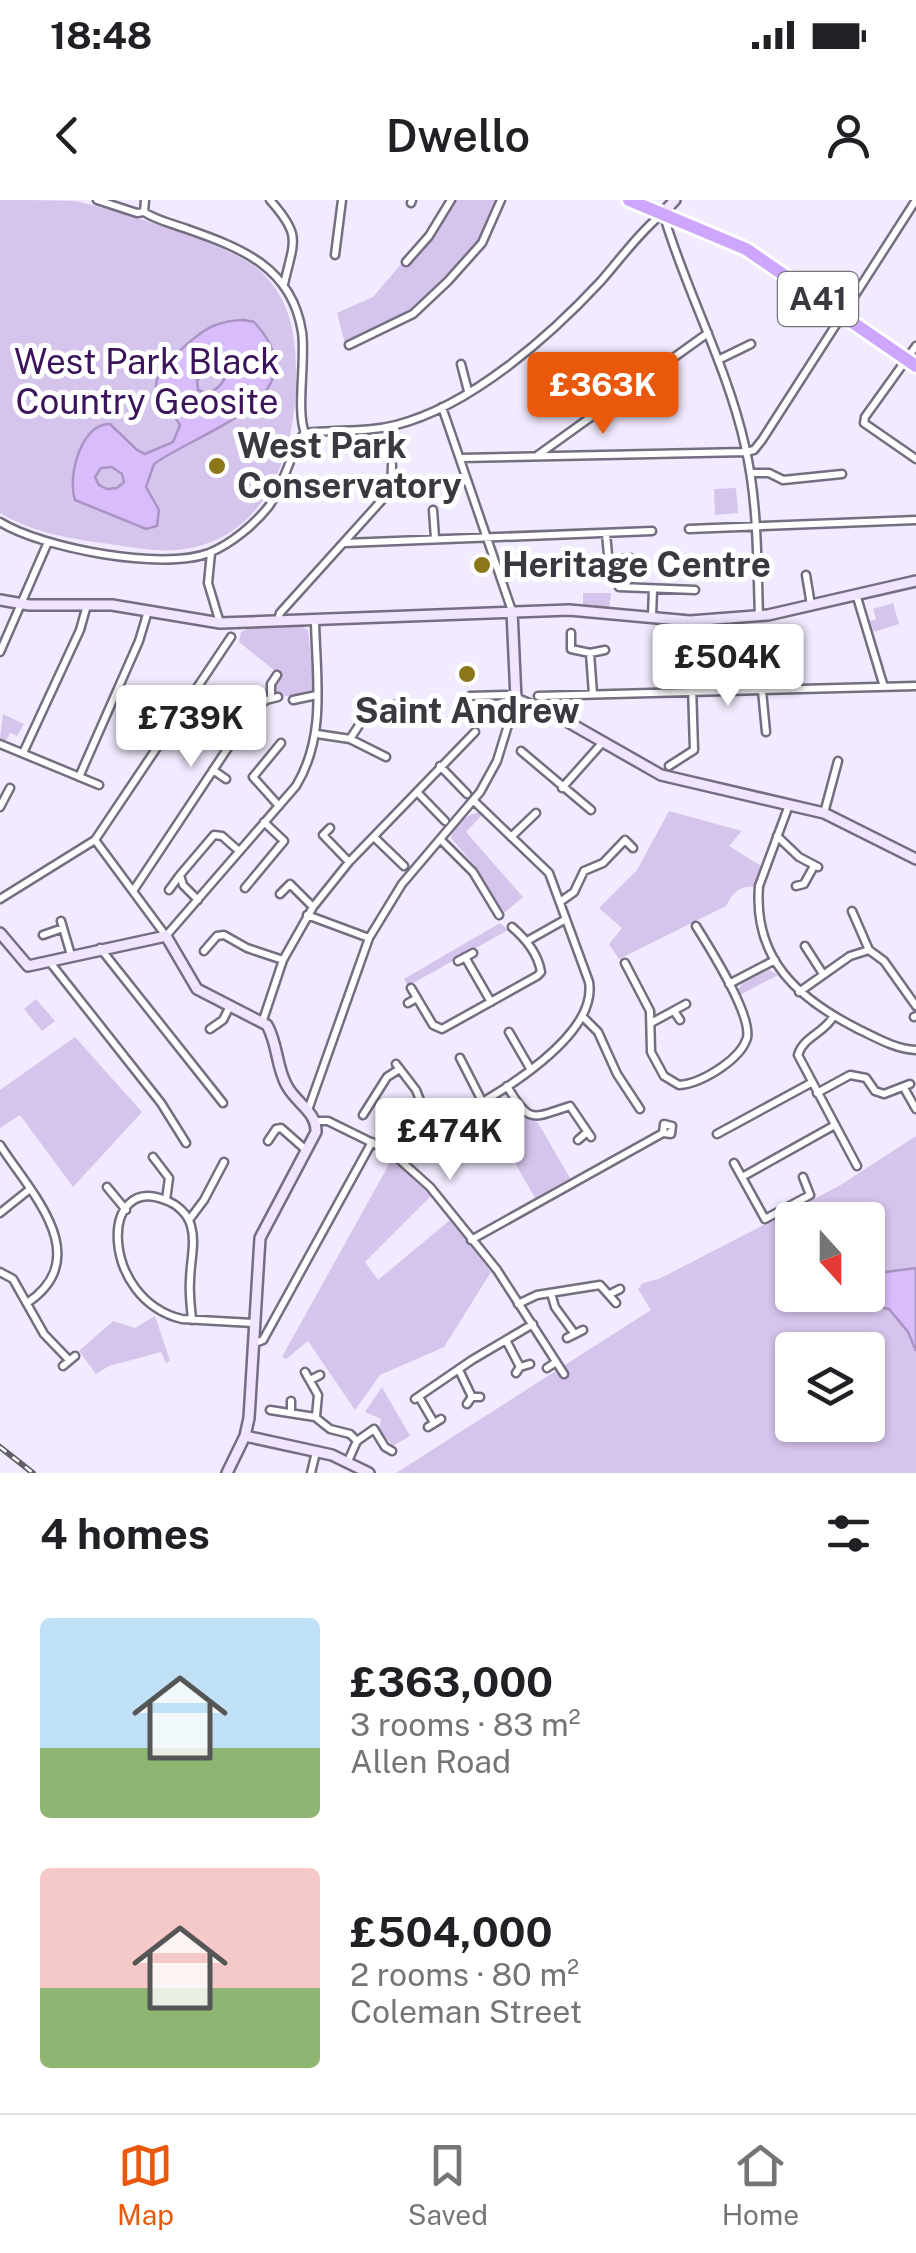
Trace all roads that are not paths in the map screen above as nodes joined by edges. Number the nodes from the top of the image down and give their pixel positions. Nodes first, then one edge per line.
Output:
1 (98, 200) edge
2 (145, 200) edge
3 (270, 200) edge
4 (342, 200) edge
5 (451, 200) edge
6 (501, 200) edge
7 (629, 200) edge
8 (675, 200) edge
9 (916, 200) edge
10 (144, 212) junction
11 (662, 213) junction
12 (335, 256) dead end
13 (406, 262) dead end
14 (284, 286) junction
15 (842, 316) junction
16 (708, 334) junction
17 (751, 344) dead end
18 (349, 345) dead end
19 (916, 346) edge
20 (718, 360) junction
21 (910, 362) edge
22 (460, 364) dead end
23 (468, 391) junction
24 (442, 407) junction
25 (305, 432) junction
26 (746, 452) junction
27 (536, 456) junction
28 (460, 458) junction
29 (916, 460) edge
30 (392, 465) dead end
31 (750, 473) junction
32 (842, 474) dead end
33 (433, 510) dead end
34 (916, 520) edge
35 (0, 522) edge
36 (754, 526) junction
37 (688, 529) dead end
38 (652, 531) dead end
39 (606, 533) junction
40 (435, 538) junction
41 (487, 538) junction
42 (48, 542) junction
43 (344, 543) junction
44 (211, 552) junction
45 (630, 558) dead end
46 (806, 575) dead end
47 (916, 582) edge
48 (620, 587) dead end
49 (654, 589) junction
50 (695, 590) dead end
51 (855, 593) junction
52 (0, 600) edge
53 (20, 604) junction
54 (88, 604) junction
55 (811, 605) junction
56 (148, 611) junction
57 (512, 611) junction
58 (759, 616) junction
59 (315, 618) junction
60 (278, 620) junction
61 (652, 620) junction
62 (690, 621) junction
63 (220, 623) junction
64 (571, 632) dead end
65 (232, 637) dead end
66 (759, 649) dead end
67 (605, 650) dead end
68 (0, 652) edge
69 (590, 653) junction
70 (276, 675) dead end
71 (916, 686) edge
72 (884, 688) junction
73 (760, 690) junction
74 (692, 692) junction
75 (593, 694) junction
76 (317, 695) junction
77 (470, 696) dead end
78 (538, 696) dead end
79 (516, 699) junction
80 (292, 700) dead end
81 (402, 704) dead end
82 (766, 732) dead end
83 (317, 734) junction
84 (471, 734) dead end
85 (350, 738) junction
86 (603, 742) junction
87 (281, 743) dead end
88 (0, 744) edge
89 (521, 751) dead end
90 (24, 754) junction
91 (386, 757) dead end
92 (838, 761) dead end
93 (440, 766) junction
94 (669, 766) dead end
95 (213, 770) junction
96 (79, 777) junction
97 (226, 779) dead end
98 (99, 785) dead end
99 (10, 788) dead end
100 (562, 788) junction
101 (417, 792) junction
102 (467, 794) dead end
103 (474, 801) junction
104 (788, 805) junction
105 (278, 806) junction
106 (0, 807) edge
107 (591, 810) dead end
108 (536, 813) dead end
109 (824, 814) junction
110 (445, 821) dead end
111 (264, 822) junction
112 (330, 828) dead end
113 (777, 836) junction
114 (374, 837) junction
115 (511, 837) junction
116 (94, 840) junction
117 (442, 840) junction
118 (633, 848) dead end
119 (238, 851) junction
120 (916, 859) edge
121 (349, 862) junction
122 (404, 866) dead end
123 (180, 875) junction
124 (796, 886) dead end
125 (246, 888) dead end
126 (169, 890) dead end
127 (133, 892) junction
128 (280, 894) dead end
129 (0, 899) edge
130 (198, 900) junction
131 (560, 902) junction
132 (312, 907) junction
133 (308, 915) junction
134 (500, 915) dead end
135 (851, 916) dead end
136 (566, 919) junction
137 (696, 926) dead end
138 (512, 927) dead end
139 (0, 932) edge
140 (43, 935) dead end
141 (166, 936) junction
142 (369, 938) junction
143 (527, 940) junction
144 (805, 946) dead end
145 (100, 948) junction
146 (869, 950) junction
147 (204, 951) dead end
148 (71, 955) junction
149 (465, 957) dead end
150 (283, 960) junction
151 (775, 960) junction
152 (49, 961) junction
153 (625, 963) dead end
154 (824, 974) junction
155 (729, 984) junction
156 (412, 988) dead end
157 (799, 992) junction
158 (417, 998) junction
159 (491, 1002) junction
160 (408, 1003) dead end
161 (686, 1004) dead end
162 (230, 1006) junction
163 (916, 1006) edge
164 (674, 1011) junction
165 (833, 1016) junction
166 (583, 1017) junction
167 (262, 1020) junction
168 (680, 1020) dead end
169 (651, 1023) junction
170 (210, 1029) dead end
171 (509, 1032) dead end
172 (916, 1050) edge
173 (460, 1058) dead end
174 (532, 1070) junction
175 (811, 1083) junction
176 (507, 1086) junction
177 (817, 1093) junction
178 (482, 1102) junction
179 (223, 1103) dead end
180 (635, 1107) dead end
181 (916, 1109) edge
182 (308, 1111) junction
183 (362, 1114) dead end
184 (316, 1121) junction
185 (834, 1125) junction
186 (430, 1126) junction
187 (720, 1130) dead end
188 (663, 1132) dead end
189 (578, 1140) dead end
190 (268, 1141) dead end
191 (372, 1142) junction
192 (186, 1143) dead end
193 (1, 1149) edge
194 (306, 1150) junction
195 (397, 1156) junction
196 (152, 1157) dead end
197 (224, 1162) dead end
198 (734, 1163) dead end
199 (853, 1163) dead end
200 (742, 1177) junction
201 (803, 1178) dead end
202 (107, 1187) dead end
203 (31, 1189) junction
204 (166, 1200) junction
205 (126, 1210) junction
206 (1, 1218) edge
207 (189, 1220) junction
208 (471, 1240) junction
209 (0, 1272) edge
210 (620, 1288) dead end
211 (551, 1293) junction
212 (610, 1294) junction
213 (616, 1303) dead end
214 (27, 1304) junction
215 (518, 1304) junction
216 (192, 1320) junction
217 (253, 1323) junction
218 (533, 1324) junction
219 (582, 1330) dead end
220 (506, 1342) junction
221 (253, 1344) junction
222 (69, 1361) dead end
223 (556, 1362) junction
224 (530, 1364) dead end
225 (546, 1368) dead end
226 (459, 1370) junction
227 (305, 1372) dead end
228 (564, 1374) dead end
229 (320, 1375) dead end
230 (310, 1380) junction
231 (473, 1399) dead end
232 (291, 1401) dead end
233 (270, 1410) dead end
234 (291, 1414) junction
235 (316, 1417) junction
236 (434, 1423) dead end
237 (245, 1436) junction
238 (358, 1441) junction
239 (316, 1451) junction
240 (378, 1454) dead end
241 (348, 1461) junction
242 (227, 1473) edge
243 (312, 1473) edge
244 (369, 1473) edge

1 - 10 street
2 - 10 street
3 - 14 street
4 - 12 street
5 - 13 street
6 - 18 street
7 - 11 highway, A41
8 - 11 street
9 - 15 street
10 - 14 street
11 - 15 highway, A41
11 - 16 street
11 - 23 street
14 - 25 street
15 - 21 highway, A41
15 - 26 street
16 - 20 street
16 - 27 street
17 - 20 street
19 - 21 street
20 - 26 street
21 - 29 street
22 - 23 street
23 - 24 street
24 - 25 street
24 - 28 street
25 - 44 street
26 - 27 street
26 - 31 street
27 - 28 street
28 - 41 street
30 - 43 street
31 - 32 street
31 - 36 street
33 - 40 street
34 - 36 street
35 - 42 street
36 - 37 street
36 - 58 street
38 - 39 street
39 - 41 street
39 - 45 street
40 - 41 street
40 - 43 street
41 - 57 street
42 - 44 street
42 - 53 street
43 - 60 street
44 - 63 street
46 - 55 street
47 - 51 street
48 - 49 street
49 - 50 street
49 - 61 street
51 - 55 street
51 - 72 street
52 - 53 street
53 - 54 street
53 - 68 street
54 - 56 street
54 - 90 street
55 - 58 street
56 - 63 street
56 - 96 street
57 - 59 street
57 - 61 street
57 - 79 street
58 - 62 street
59 - 60 street
59 - 76 street
60 - 63 street
61 - 62 street
62 - 74 street
64 - 69 street
65 - 116 street
66 - 73 street
67 - 69 street
69 - 75 street
70 - 95 street
71 - 72 street
72 - 73 street
73 - 74 street
73 - 82 street
74 - 75 street
74 - 94 street
75 - 78 street
76 - 80 street
76 - 83 street
77 - 79 street
79 - 86 street
79 - 103 street
81 - 85 street
83 - 85 street
83 - 105 street
84 - 93 street
85 - 91 street
86 - 100 street
86 - 104 street
87 - 105 street
88 - 90 street
89 - 100 street
90 - 96 street
92 - 109 street
93 - 101 street
93 - 102 street
95 - 97 street
95 - 127 street
96 - 98 street
99 - 106 street
100 - 107 street
101 - 110 street
101 - 114 street
103 - 115 street
103 - 117 street
104 - 109 street
104 - 113 street
105 - 111 street
108 - 115 street
109 - 120 street
111 - 119 street
111 - 125 street
112 - 121 street
113 - 124 street
113 - 151 street
114 - 121 street
114 - 122 street
115 - 131 street
116 - 127 street
116 - 129 street
117 - 134 street
117 - 142 street
118 - 131 street
119 - 123 street
119 - 130 street
121 - 132 street
123 - 126 street
123 - 130 street
127 - 141 street
128 - 132 street
130 - 141 street
131 - 136 street
132 - 133 street
133 - 142 street
133 - 150 street
135 - 146 street
136 - 143 street
136 - 166 street
137 - 155 street
138 - 143 street
139 - 152 street
140 - 148 street
141 - 145 street
141 - 162 street
142 - 182 street
143 - 159 street
144 - 154 street
145 - 148 street
145 - 179 street
146 - 154 street
146 - 163 street
147 - 150 street
148 - 152 street
149 - 159 street
150 - 167 street
151 - 155 street
151 - 157 street
152 - 192 street
153 - 169 street
154 - 157 street
155 - 169 street
156 - 158 street
157 - 165 street
158 - 159 street
158 - 160 street
161 - 164 street
162 - 167 street
162 - 170 street
164 - 168 street
164 - 169 street
165 - 172 street
165 - 175 street
166 - 174 street
166 - 180 street
167 - 182 street
171 - 174 street
173 - 178 street
174 - 176 street
175 - 177 street
175 - 187 street
176 - 178 street
176 - 189 street
177 - 181 street
177 - 185 street
178 - 186 street
182 - 184 street
183 - 186 street
184 - 191 street
184 - 194 street
185 - 199 street
185 - 200 street
186 - 195 street
188 - 208 street
190 - 194 street
191 - 195 street
191 - 221 street
193 - 203 street
194 - 217 street
195 - 208 street
196 - 204 street
197 - 207 street
198 - 200 street
200 - 201 street
202 - 205 street
203 - 206 street
203 - 214 street
204 - 205 street
204 - 207 street
205 - 216 street
207 - 216 street
208 - 215 street
209 - 214 street
210 - 212 street
211 - 212 street
211 - 215 street
211 - 219 street
212 - 213 street
214 - 222 street
215 - 218 street
216 - 217 street
217 - 221 street
218 - 220 street
218 - 223 street
220 - 224 street
220 - 226 street
221 - 237 street
223 - 225 street
223 - 228 street
226 - 231 street
226 - 236 street
227 - 230 street
229 - 230 street
230 - 235 street
232 - 234 street
233 - 234 street
234 - 235 street
235 - 238 street
237 - 239 street
237 - 242 street
238 - 240 street
238 - 241 street
239 - 241 street
239 - 243 street
241 - 244 street

